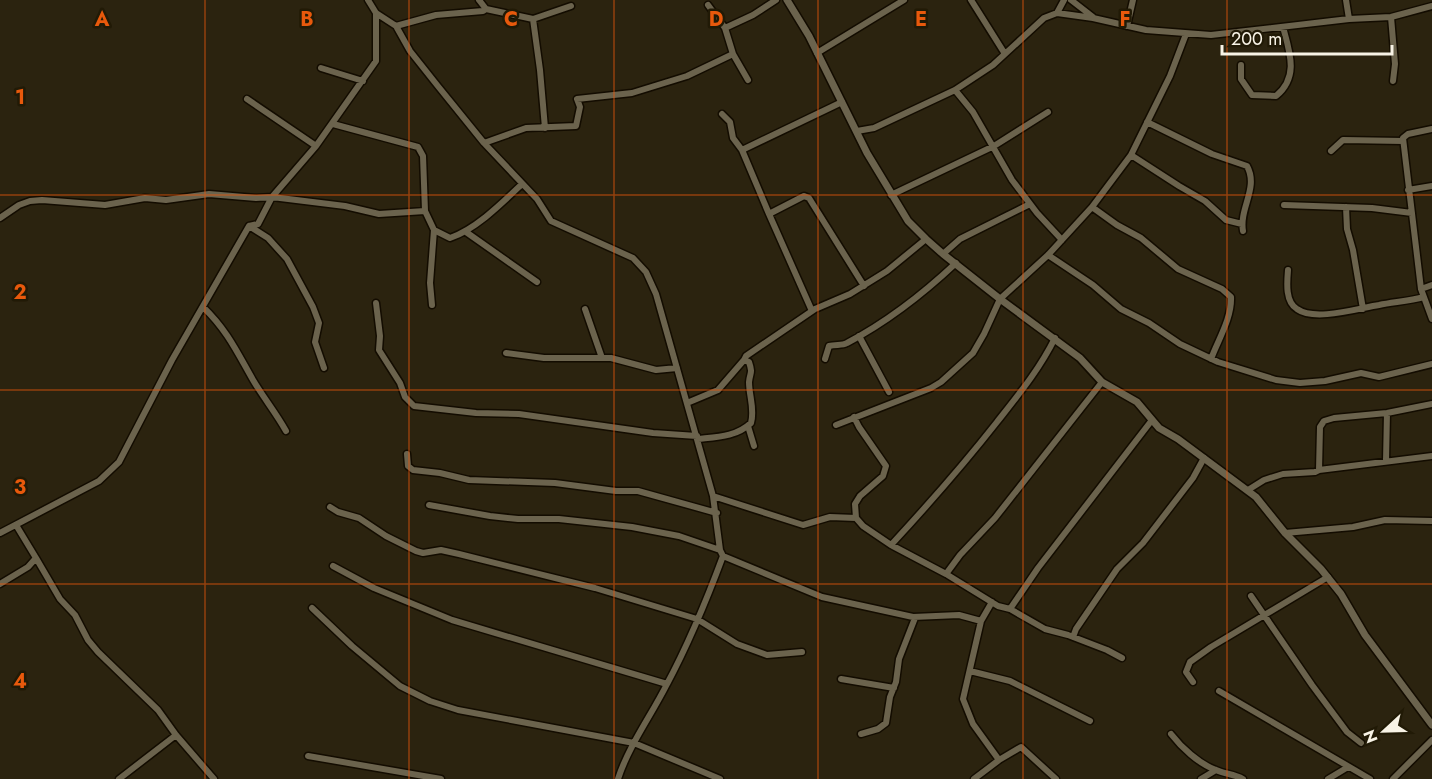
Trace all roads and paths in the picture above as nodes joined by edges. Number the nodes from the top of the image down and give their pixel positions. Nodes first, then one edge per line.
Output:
1 (368, 0) edge
2 (479, 0) edge
3 (776, 0) edge
4 (786, 0) edge
5 (904, 0) edge
6 (970, 0) edge
7 (1064, 0) edge
8 (1071, 0) edge
9 (1133, 0) edge
10 (1346, 0) edge
11 (1426, 0) edge
12 (708, 5) dead end
13 (571, 6) dead end
14 (1430, 7) edge
15 (486, 9) junction
16 (376, 13) junction
17 (1057, 13) junction
18 (1391, 17) junction
19 (1093, 18) junction
20 (533, 19) junction
21 (1349, 19) junction
22 (396, 26) junction
23 (1127, 26) junction
24 (1283, 27) junction
25 (725, 28) junction
26 (1186, 34) junction
27 (817, 53) junction
28 (733, 54) junction
29 (1005, 54) junction
30 (1241, 65) dead end
31 (321, 68) dead end
32 (748, 80) dead end
33 (363, 81) junction
34 (1393, 81) dead end
35 (955, 90) junction
36 (247, 99) dead end
37 (842, 102) junction
38 (1048, 112) dead end
39 (722, 114) dead end
40 (1148, 122) junction
41 (333, 124) junction
42 (545, 128) junction
43 (1432, 129) edge
44 (857, 131) junction
45 (1403, 141) junction
46 (484, 143) junction
47 (316, 146) junction
48 (994, 146) junction
49 (742, 150) junction
50 (1331, 151) dead end
51 (1131, 155) junction
52 (522, 184) junction
53 (1432, 186) edge
54 (1408, 190) junction
55 (891, 195) junction
56 (272, 197) junction
57 (1030, 204) junction
58 (1284, 205) dead end
59 (1092, 207) junction
60 (1346, 207) junction
61 (425, 211) junction
62 (1412, 213) junction
63 (769, 214) junction
64 (0, 218) edge
65 (249, 226) junction
66 (434, 230) junction
67 (466, 232) junction
68 (926, 239) junction
69 (1062, 240) junction
70 (943, 254) junction
71 (1048, 255) junction
72 (956, 263) junction
73 (1288, 270) dead end
74 (537, 282) dead end
75 (1432, 285) edge
76 (864, 286) junction
77 (1421, 289) junction
78 (1424, 297) junction
79 (1000, 299) junction
80 (376, 303) dead end
81 (432, 305) dead end
82 (203, 307) junction
83 (585, 309) dead end
84 (1363, 309) junction
85 (812, 311) junction
86 (1432, 319) edge
87 (859, 336) junction
88 (1055, 338) junction
89 (506, 353) dead end
90 (602, 358) junction
91 (1211, 358) junction
92 (825, 359) dead end
93 (744, 360) junction
94 (1432, 364) edge
95 (677, 368) junction
96 (324, 369) dead end
97 (1102, 381) junction
98 (889, 392) dead end
99 (687, 403) junction
100 (1432, 404) edge
101 (1387, 413) junction
102 (854, 417) junction
103 (1152, 420) junction
104 (836, 425) dead end
105 (748, 426) junction
106 (286, 431) dead end
107 (697, 437) junction
108 (754, 446) dead end
109 (407, 454) dead end
110 (1432, 456) edge
111 (1204, 458) junction
112 (1386, 461) junction
113 (1319, 470) junction
114 (1248, 490) junction
115 (714, 496) junction
116 (429, 504) dead end
117 (330, 507) dead end
118 (717, 513) junction
119 (856, 518) junction
120 (1432, 521) edge
121 (16, 525) junction
122 (1285, 532) junction
123 (0, 533) edge
124 (891, 545) junction
125 (722, 553) junction
126 (36, 558) junction
127 (333, 566) dead end
128 (946, 574) junction
129 (1328, 577) junction
130 (0, 584) edge
131 (1251, 596) dead end
132 (992, 602) junction
133 (312, 608) dead end
134 (1010, 609) junction
135 (1266, 616) junction
136 (915, 618) junction
137 (698, 619) junction
138 (981, 621) junction
139 (1073, 637) junction
140 (802, 652) dead end
141 (1122, 658) dead end
142 (970, 670) junction
143 (840, 679) dead end
144 (1193, 682) dead end
145 (668, 684) junction
146 (894, 688) junction
147 (1219, 691) dead end
148 (1090, 721) dead end
149 (1432, 725) edge
150 (861, 734) dead end
151 (1171, 734) dead end
152 (176, 735) junction
153 (1432, 740) edge
154 (634, 743) junction
155 (1361, 743) dead end
156 (308, 756) dead end
157 (999, 760) junction
158 (1348, 767) junction
159 (1216, 770) junction
160 (119, 779) edge
161 (214, 779) edge
162 (441, 779) edge
163 (618, 779) edge
164 (720, 779) edge
165 (974, 779) edge
166 (1056, 779) edge
167 (1202, 779) edge
168 (1243, 779) edge
169 (1328, 779) edge
170 (1370, 779) edge
171 (1393, 779) edge

1 - 16 street
2 - 15 street
3 - 25 street
4 - 27 street
5 - 27 street
6 - 29 street
7 - 17 street
8 - 19 street
9 - 23 street
10 - 21 street
11 - 14 street
12 - 25 street
13 - 20 street
14 - 18 street
15 - 20 street
15 - 22 street
16 - 22 street
16 - 33 street
17 - 19 street
17 - 29 street
18 - 21 street
18 - 34 street
19 - 23 street
20 - 42 street
21 - 24 street
22 - 46 street
23 - 26 street
24 - 26 street
24 - 30 street
25 - 28 street
26 - 40 street
27 - 37 street
28 - 32 street
28 - 42 street
29 - 35 street
31 - 33 street
33 - 41 street
35 - 44 street
35 - 48 street
36 - 47 street
37 - 44 street
37 - 49 street
38 - 48 street
39 - 49 street
40 - 51 street
40 - 51 street
41 - 47 street
41 - 61 street
42 - 46 street
43 - 45 street
44 - 55 street
45 - 50 street
45 - 54 street
46 - 52 street
47 - 56 street
48 - 55 street
48 - 57 street
49 - 63 street
51 - 59 street
52 - 67 street
52 - 95 street
53 - 54 street
54 - 62 street
55 - 68 street
56 - 61 street
56 - 64 street
56 - 65 street
57 - 69 street
57 - 70 street
58 - 60 street
59 - 69 street
59 - 91 street
60 - 62 street
60 - 84 street
61 - 66 street
62 - 77 street
63 - 76 street
63 - 85 street
65 - 82 street
65 - 96 street
66 - 67 street
66 - 81 street
67 - 74 street
68 - 70 street
68 - 76 street
69 - 71 street
70 - 72 street
71 - 79 street
71 - 91 street
72 - 79 street
72 - 87 street
73 - 84 street
75 - 77 street
76 - 85 street
77 - 78 street
78 - 84 street
78 - 86 street
79 - 88 street
79 - 102 street
80 - 107 street
82 - 106 street
82 - 121 street
83 - 90 street
85 - 93 street
87 - 92 street
87 - 98 street
88 - 97 street
88 - 124 street
89 - 90 street
90 - 95 street
91 - 94 street
93 - 99 street
93 - 105 street
95 - 99 street
97 - 103 street
97 - 128 street
99 - 107 street
100 - 101 street
101 - 112 street
101 - 113 street
102 - 104 street
102 - 119 street
103 - 111 street
103 - 134 street
105 - 107 street
105 - 108 street
107 - 115 street
109 - 118 street
110 - 112 street
111 - 114 street
111 - 139 street
112 - 113 street
113 - 114 street
114 - 122 street
115 - 118 street
115 - 119 street
116 - 125 street
117 - 137 street
118 - 125 street
119 - 124 street
120 - 122 street
121 - 123 street
121 - 126 street
122 - 129 street
124 - 128 street
125 - 136 street
125 - 137 street
126 - 130 street
126 - 152 street
127 - 145 street
128 - 132 street
129 - 135 street
129 - 149 street
131 - 135 street
132 - 134 street
132 - 138 street
133 - 154 street
134 - 139 street
135 - 144 street
135 - 155 street
136 - 138 street
136 - 146 street
137 - 140 street
137 - 145 street
138 - 142 street
139 - 141 street
142 - 148 street
142 - 157 street
143 - 146 street
145 - 154 street
146 - 150 street
147 - 158 street
151 - 159 street
152 - 160 street
152 - 161 street
153 - 171 street
154 - 163 street
154 - 164 street
156 - 162 street
157 - 165 street
157 - 166 street
158 - 169 street
158 - 170 street
159 - 167 street
159 - 168 street

